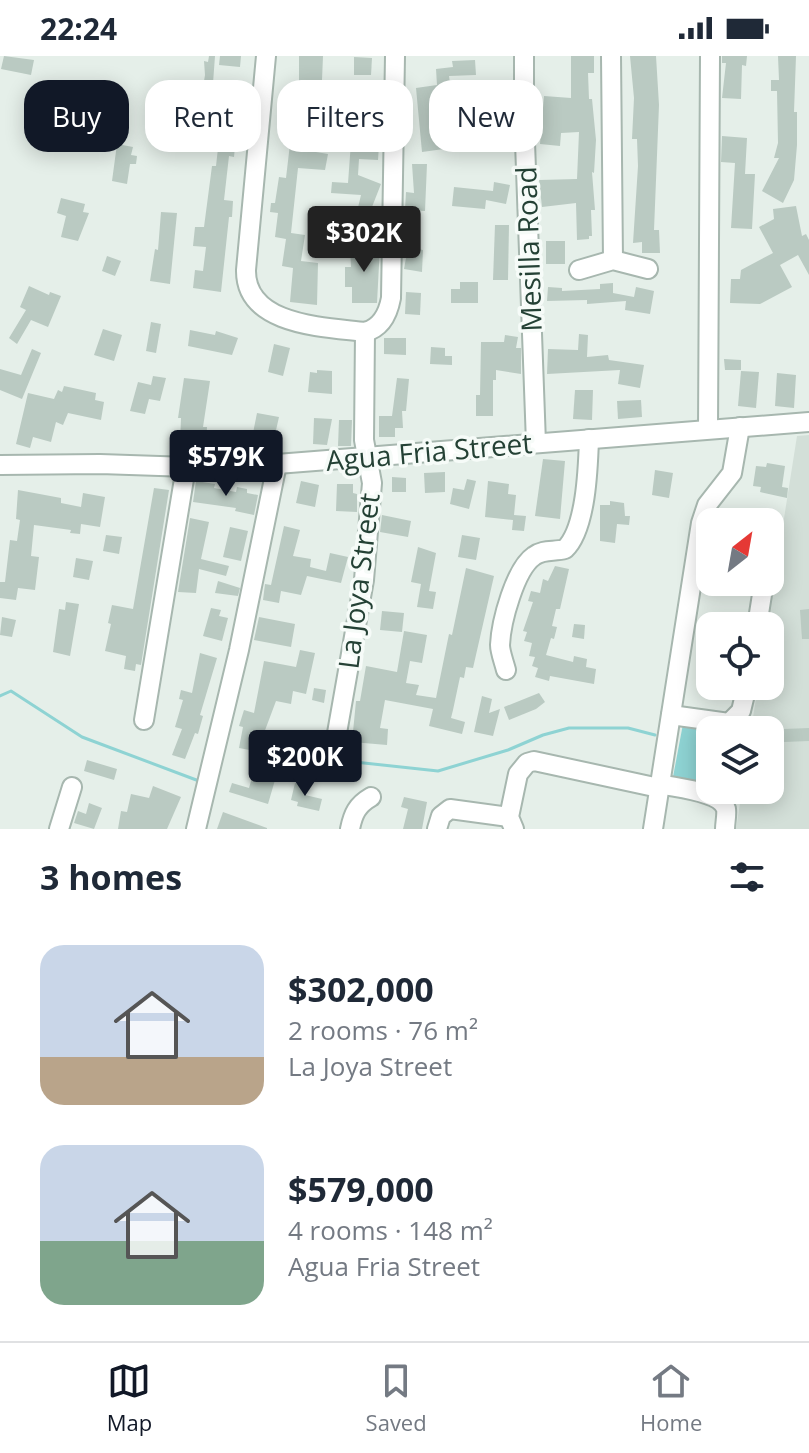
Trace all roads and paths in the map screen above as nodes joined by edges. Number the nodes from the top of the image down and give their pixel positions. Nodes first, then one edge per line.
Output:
1 (266, 56) edge
2 (395, 56) edge
3 (524, 56) edge
4 (611, 56) edge
5 (710, 56) edge
6 (613, 260) junction
7 (648, 269) dead end
8 (579, 270) dead end
9 (365, 332) junction
10 (809, 422) edge
11 (740, 427) junction
12 (708, 429) junction
13 (589, 439) junction
14 (536, 443) junction
15 (367, 458) junction
16 (277, 464) junction
17 (0, 465) edge
18 (186, 467) junction
19 (707, 508) edge
20 (696, 579) edge
21 (506, 670) dead end
22 (744, 700) edge
23 (671, 715) junction
24 (144, 720) dead end
25 (337, 733) dead end
26 (660, 786) junction
27 (72, 787) dead end
28 (371, 797) dead end
29 (511, 823) edge
30 (59, 829) edge
31 (196, 829) edge
32 (350, 829) edge
33 (437, 829) edge
34 (653, 829) edge
35 (725, 829) edge

1 - 9 street
2 - 9 street
3 - 14 street, Mesilla Road
4 - 6 street
5 - 12 street
6 - 7 street
6 - 8 street
9 - 15 street, La Joya Street
10 - 11 street, Agua Fria Street
11 - 12 street, Agua Fria Street
11 - 19 street
12 - 13 street, Agua Fria Street
13 - 14 street, Agua Fria Street
13 - 21 street
14 - 15 street, Agua Fria Street
15 - 16 street, Agua Fria Street
15 - 25 street, La Joya Street
16 - 18 street, Agua Fria Street
16 - 31 street
17 - 18 street, Agua Fria Street
18 - 24 street
20 - 23 street
22 - 23 street
23 - 26 street
26 - 29 street
26 - 34 street
26 - 35 street
27 - 30 street
28 - 32 street
29 - 33 street

